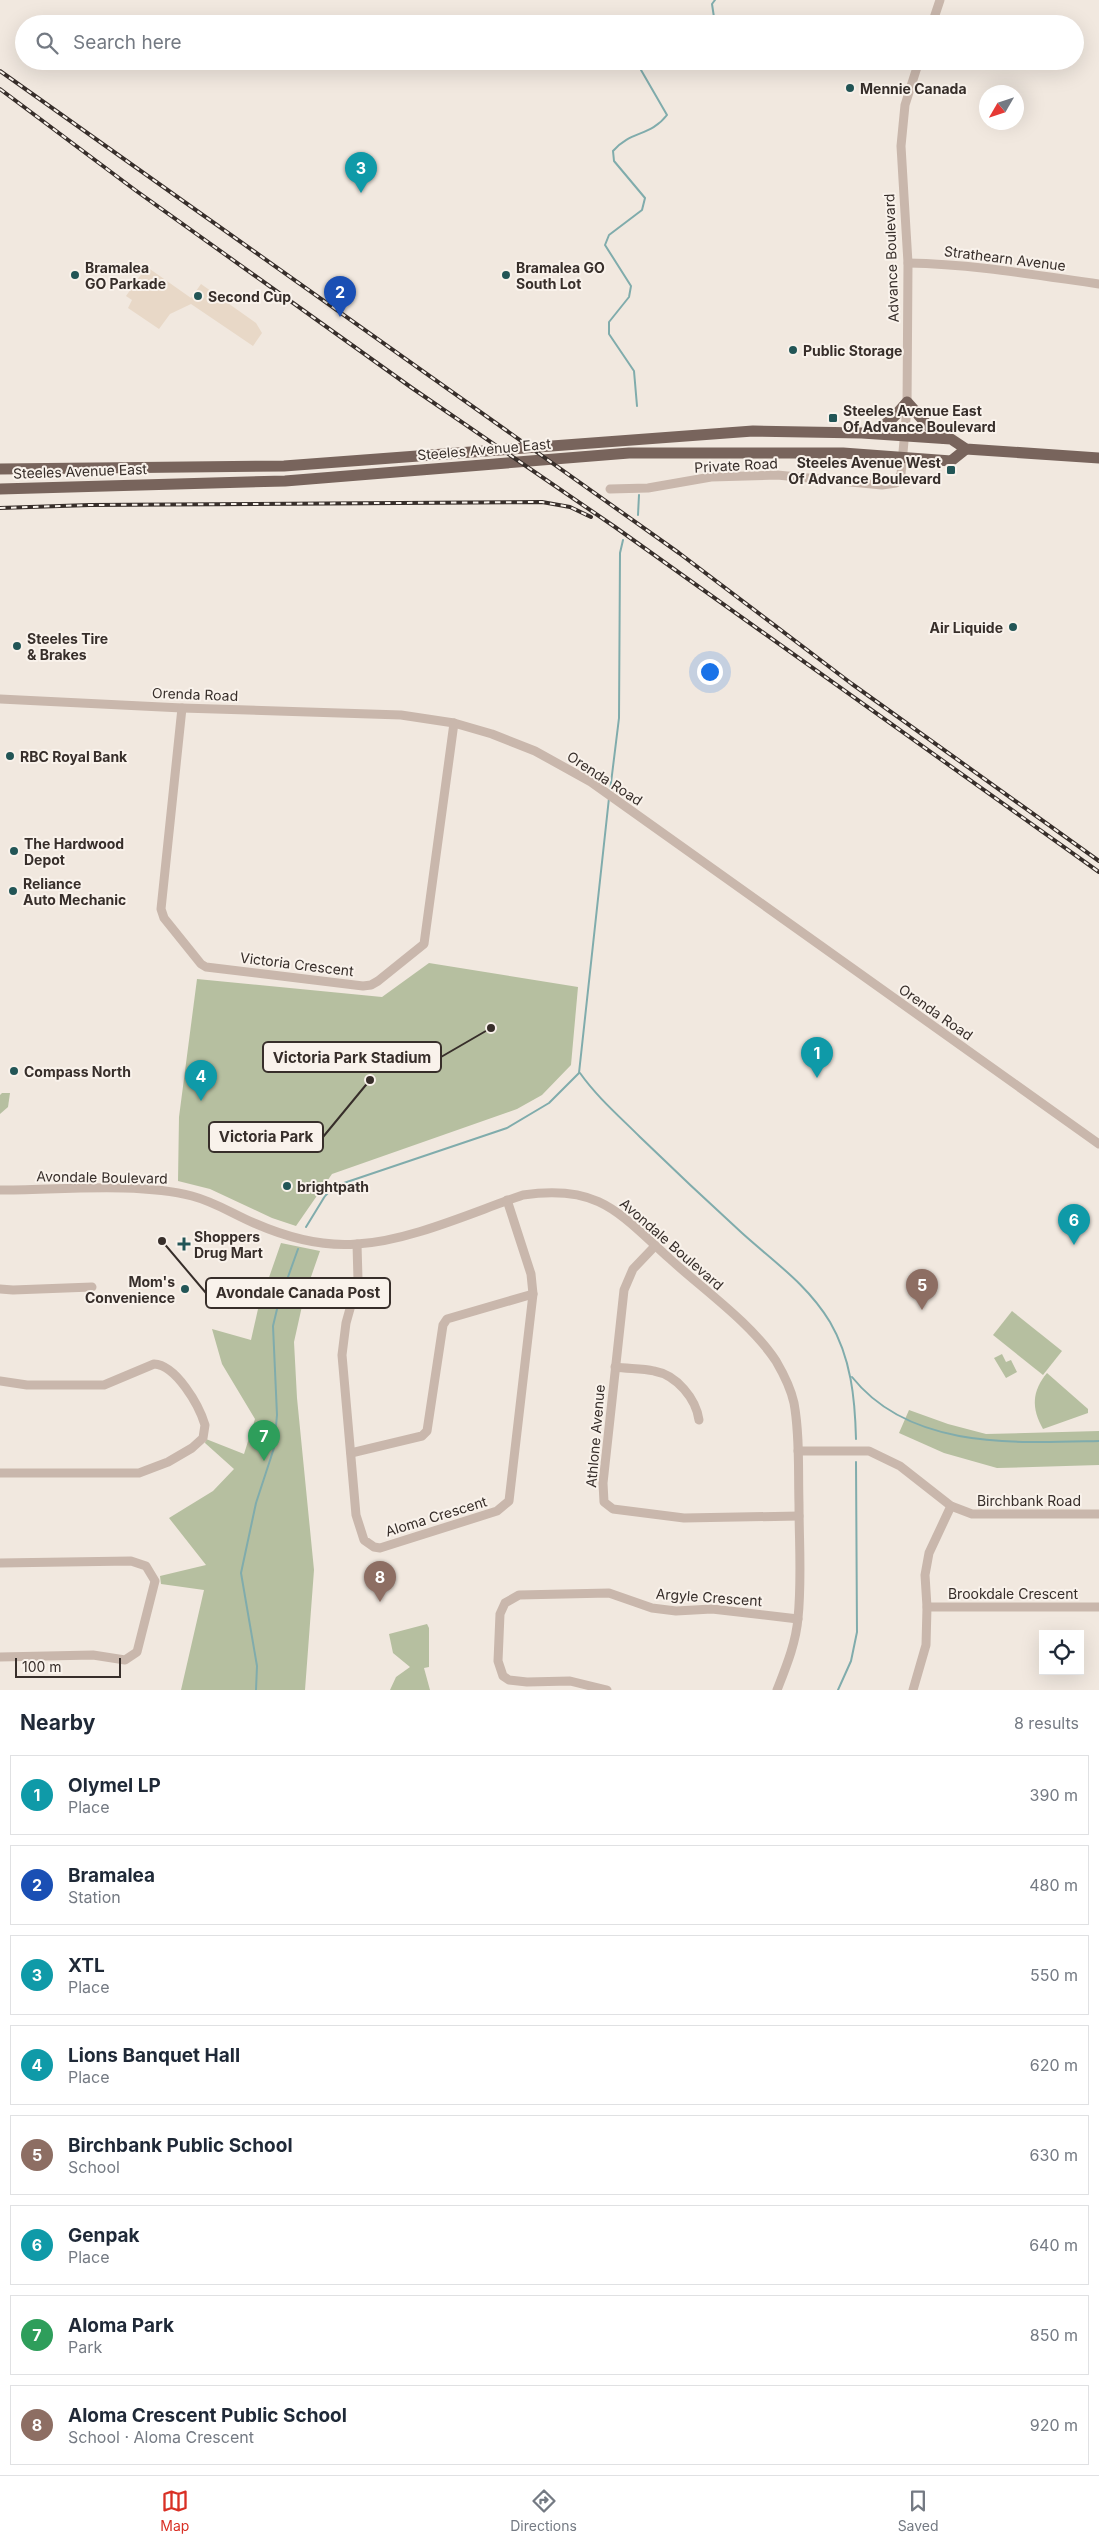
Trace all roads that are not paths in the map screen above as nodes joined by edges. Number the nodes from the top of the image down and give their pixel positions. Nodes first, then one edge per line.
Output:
1 (940, 0) edge
2 (935, 15) edge
3 (916, 70) edge
4 (908, 263) junction
5 (1099, 284) edge
6 (907, 402) junction
7 (862, 433) junction
8 (904, 436) junction
9 (945, 439) junction
10 (966, 449) junction
11 (903, 457) junction
12 (1097, 459) edge
13 (284, 466) junction
14 (0, 469) edge
15 (285, 481) junction
16 (610, 488) dead end
17 (0, 489) edge
18 (0, 699) edge
19 (182, 708) junction
20 (454, 723) junction
21 (1099, 1144) edge
22 (0, 1190) edge
23 (507, 1200) junction
24 (357, 1244) junction
25 (655, 1246) junction
26 (92, 1286) dead end
27 (0, 1288) edge
28 (533, 1294) junction
29 (615, 1368) junction
30 (0, 1381) edge
31 (699, 1420) dead end
32 (798, 1451) junction
33 (351, 1453) junction
34 (0, 1473) edge
35 (951, 1506) junction
36 (1099, 1514) edge
37 (799, 1516) junction
38 (0, 1563) edge
39 (927, 1607) junction
40 (1099, 1607) edge
41 (798, 1619) junction
42 (0, 1657) edge
43 (607, 1690) edge
44 (777, 1690) edge
45 (913, 1690) edge

1 - 2 street
3 - 4 street, Advance Boulevard
4 - 5 street, Strathearn Avenue
4 - 6 street, Advance Boulevard
6 - 7 main road
6 - 8 street, Advance Boulevard
6 - 9 main road
7 - 8 main road, Steeles Avenue East
7 - 13 main road, Steeles Avenue East
8 - 9 main road, Steeles Avenue East
8 - 11 street, Advance Boulevard
9 - 10 main road, Steeles Avenue East
10 - 11 main road, Steeles Avenue East
10 - 12 main road, Steeles Avenue East
11 - 15 main road, Steeles Avenue East
11 - 16 street, Private Road
13 - 14 main road, Steeles Avenue East
13 - 15 main road
15 - 17 main road, Steeles Avenue East
18 - 19 street, Orenda Road
19 - 20 street, Orenda Road
19 - 20 street, Victoria Crescent
20 - 21 street, Orenda Road
22 - 24 street, Avondale Boulevard
23 - 24 street, Avondale Boulevard
23 - 25 street, Avondale Boulevard
23 - 28 street, Aloma Crescent
24 - 33 street, Aloma Crescent
25 - 29 street, Athlone Avenue
25 - 32 street, Avondale Boulevard
26 - 27 street
28 - 33 street
28 - 33 street, Aloma Crescent
29 - 31 street
29 - 37 street, Athlone Avenue
30 - 34 street
32 - 35 street, Birchbank Road
32 - 37 street, Avondale Boulevard
35 - 36 street, Birchbank Road
35 - 39 street
37 - 41 street, Avondale Boulevard
38 - 42 street
39 - 40 street, Brookdale Crescent
39 - 45 street
41 - 43 street, Argyle Crescent
41 - 44 street, Avondale Boulevard

